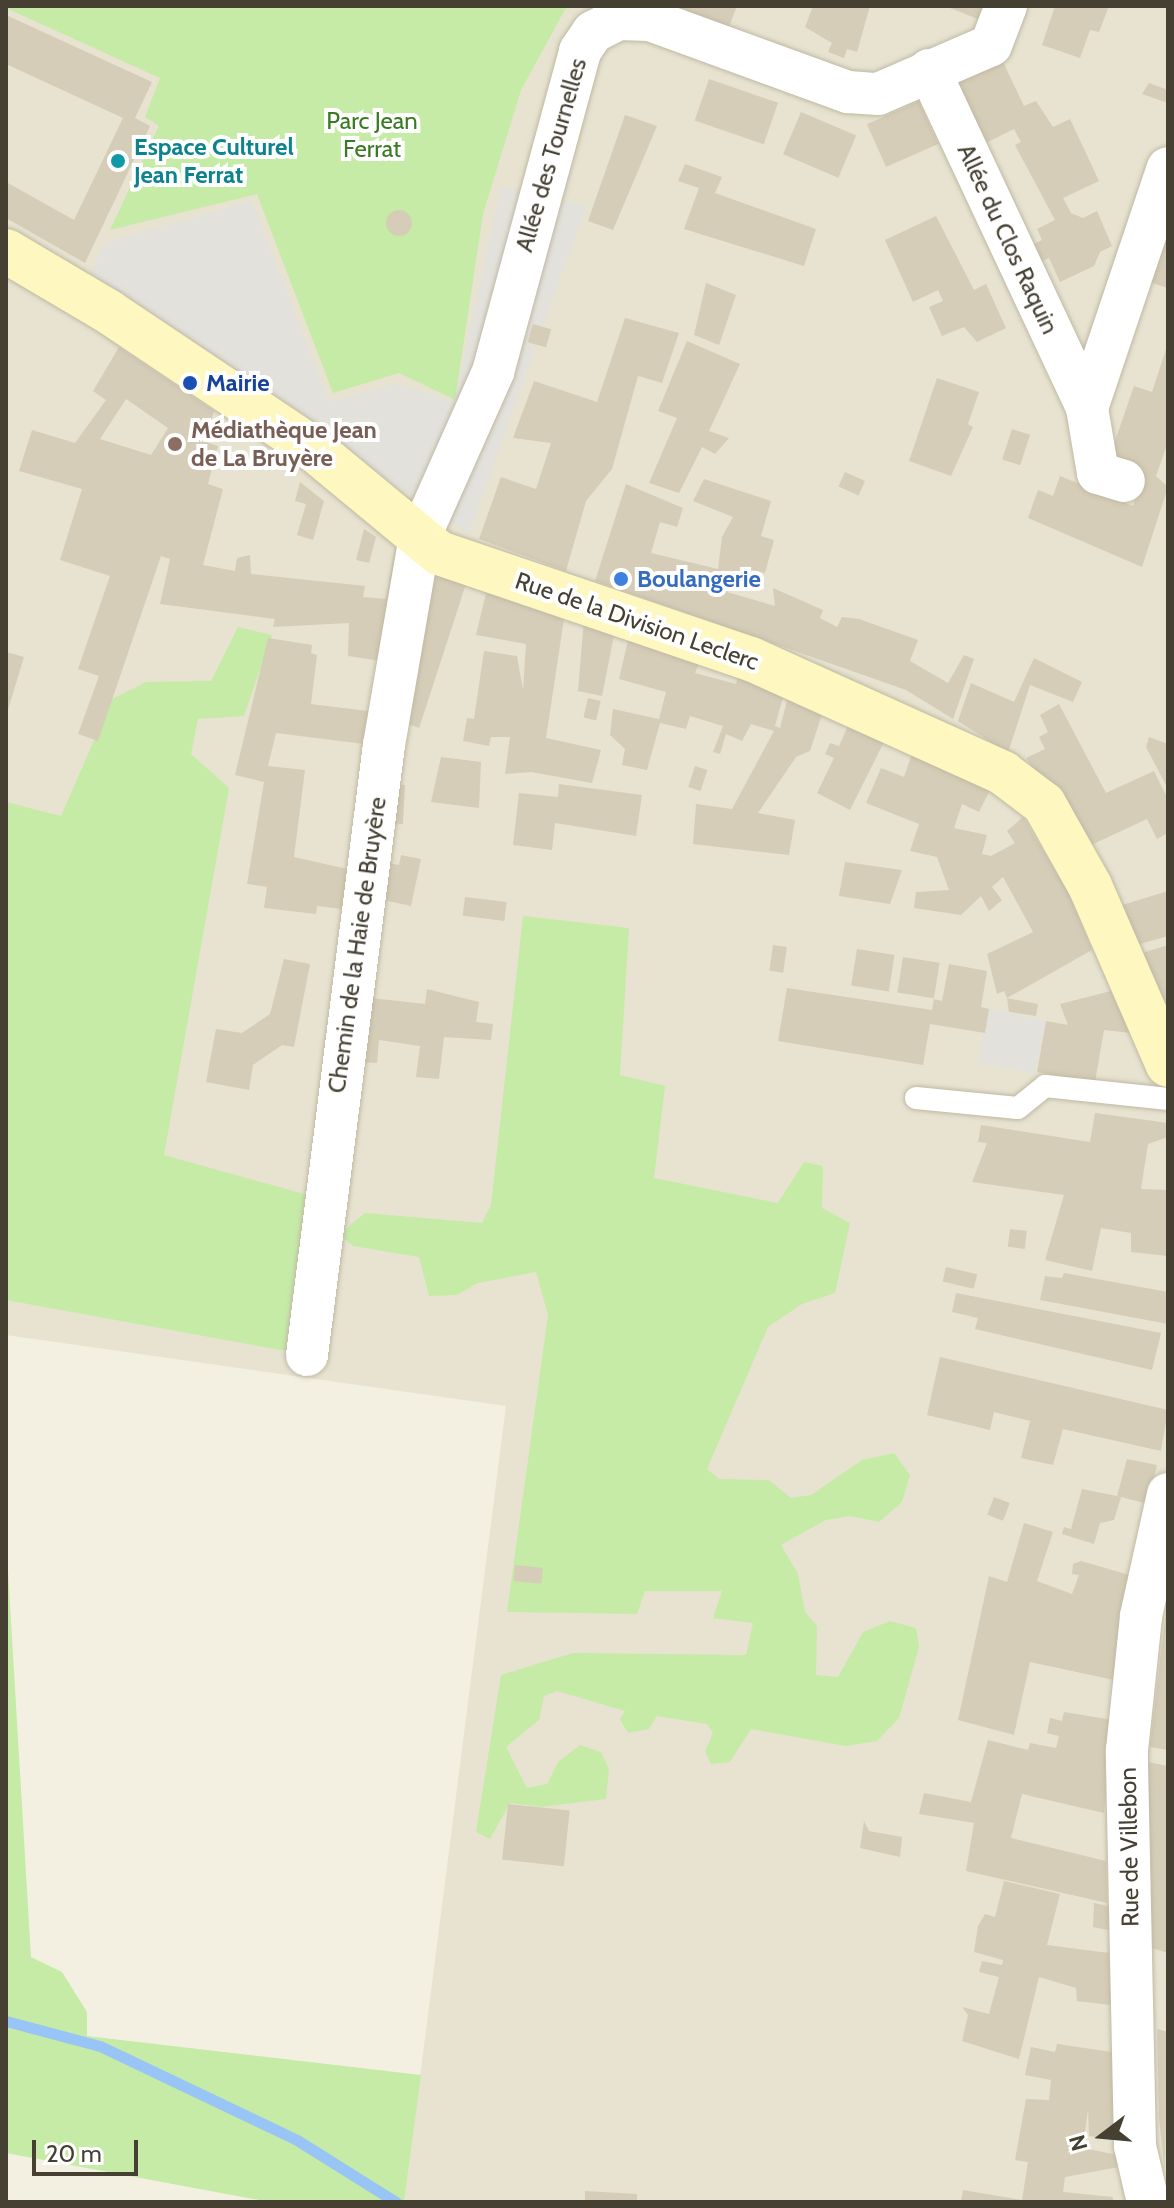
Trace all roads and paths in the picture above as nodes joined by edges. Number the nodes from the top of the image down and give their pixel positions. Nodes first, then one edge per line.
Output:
1 (1006, 6) edge
2 (929, 70) junction
3 (1168, 168) edge
4 (6, 251) edge
5 (1087, 408) junction
6 (1124, 481) dead end
7 (420, 536) junction
8 (1168, 1065) edge
9 (916, 1098) dead end
10 (1168, 1099) edge
11 (307, 1355) dead end
12 (1168, 1494) edge
13 (1148, 2202) edge

1 - 2 street, Allée des Tournelles
2 - 5 street, Allée du Clos Raquin
2 - 7 street, Allée des Tournelles
3 - 5 street, Allée du Clos Raquin
4 - 7 main road, Rue de la Division Leclerc
5 - 6 street, Allée du Clos Raquin
7 - 8 main road, Rue de la Division Leclerc
7 - 11 street, Chemin de la Haie de Bruyère
9 - 10 lane
12 - 13 street, Rue de Villebon

